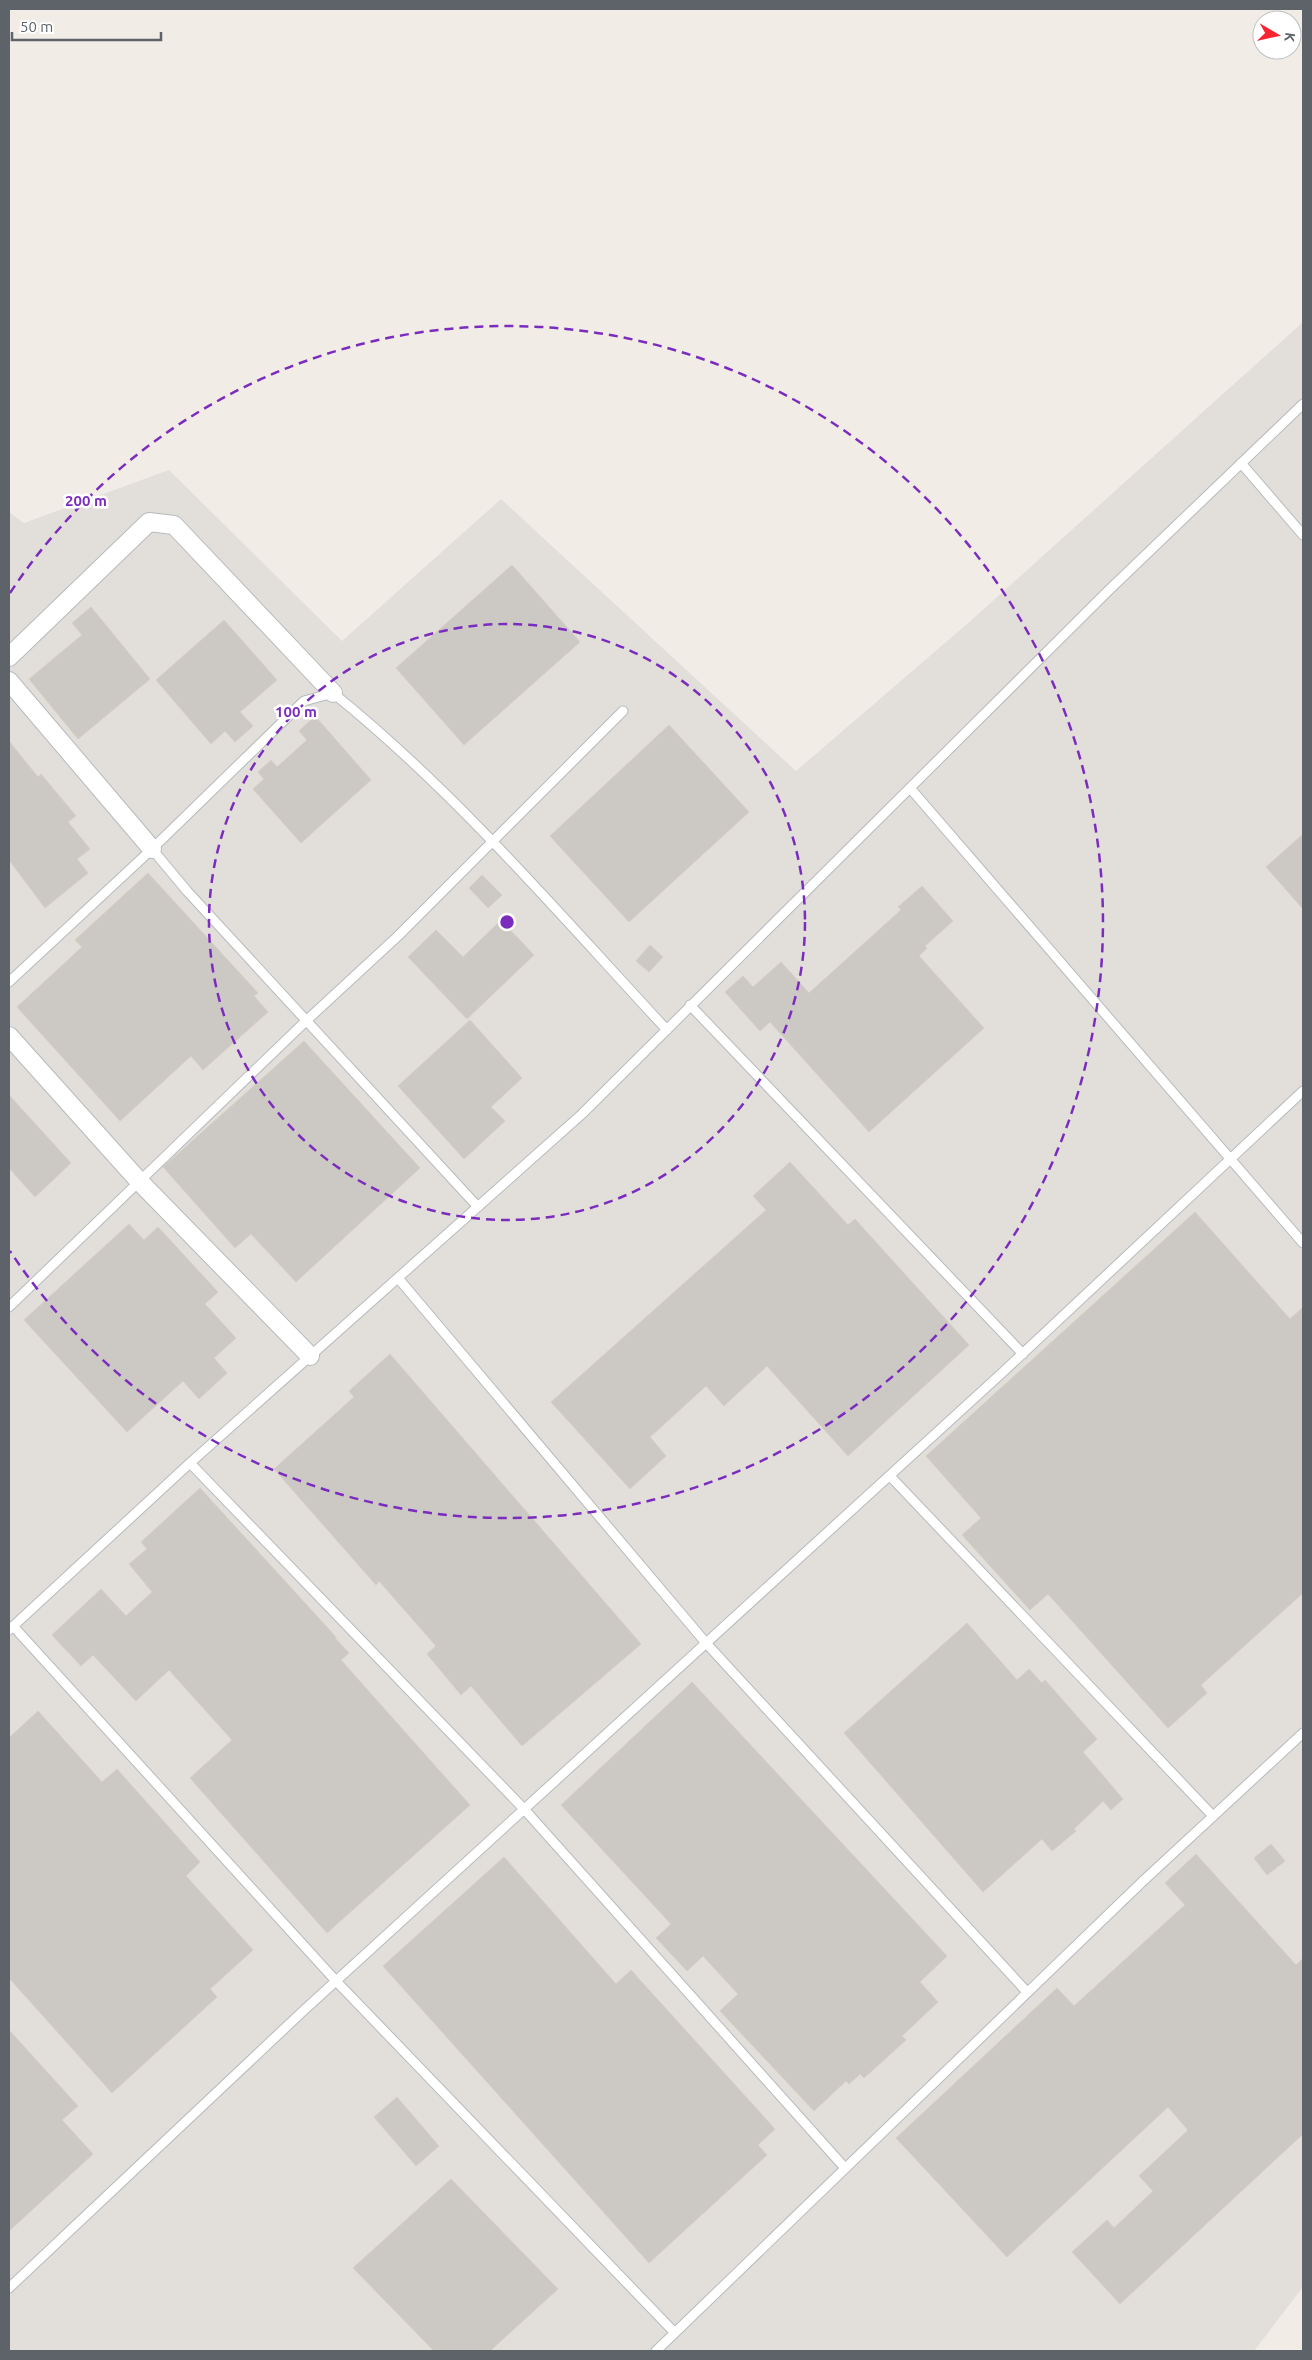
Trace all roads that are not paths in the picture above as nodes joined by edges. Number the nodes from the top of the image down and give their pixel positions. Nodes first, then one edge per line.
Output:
1 (1303, 404) edge
2 (1241, 464) junction
3 (1303, 535) edge
4 (9, 657) edge
5 (9, 681) edge
6 (333, 693) junction
7 (623, 711) dead end
8 (910, 788) junction
9 (492, 841) junction
10 (152, 848) junction
11 (9, 982) edge
12 (690, 1005) junction
13 (307, 1020) junction
14 (667, 1030) junction
15 (9, 1036) edge
16 (1303, 1091) edge
17 (1230, 1159) junction
18 (139, 1181) junction
19 (478, 1207) junction
20 (1303, 1244) edge
21 (398, 1278) junction
22 (9, 1307) edge
23 (1023, 1354) junction
24 (310, 1356) junction
25 (190, 1463) junction
26 (890, 1476) junction
27 (11, 1628) edge
28 (706, 1643) junction
29 (1303, 1733) edge
30 (524, 1810) junction
31 (1213, 1816) junction
32 (336, 1981) junction
33 (1027, 1992) junction
34 (845, 2168) junction
35 (9, 2288) edge
36 (675, 2334) junction
37 (656, 2351) edge

1 - 2 lane
2 - 3 lane
2 - 8 lane
4 - 6 street
5 - 10 street
6 - 9 lane
6 - 10 lane
7 - 9 lane
8 - 12 lane
8 - 17 lane
9 - 13 lane
9 - 14 lane
10 - 11 lane
10 - 13 lane
12 - 14 lane
12 - 23 lane
13 - 18 lane
13 - 19 lane
14 - 19 lane
15 - 18 street
16 - 17 lane
17 - 20 lane
17 - 23 lane
18 - 22 lane
18 - 24 street
19 - 21 lane
21 - 24 lane
21 - 28 lane
23 - 26 lane
24 - 25 lane
25 - 27 lane
25 - 30 lane
26 - 28 lane
26 - 31 lane
27 - 32 lane
28 - 30 lane
28 - 33 lane
29 - 31 lane
30 - 32 lane
30 - 34 lane
31 - 33 lane
32 - 35 lane
32 - 36 lane
33 - 34 lane
34 - 36 lane
36 - 37 lane

